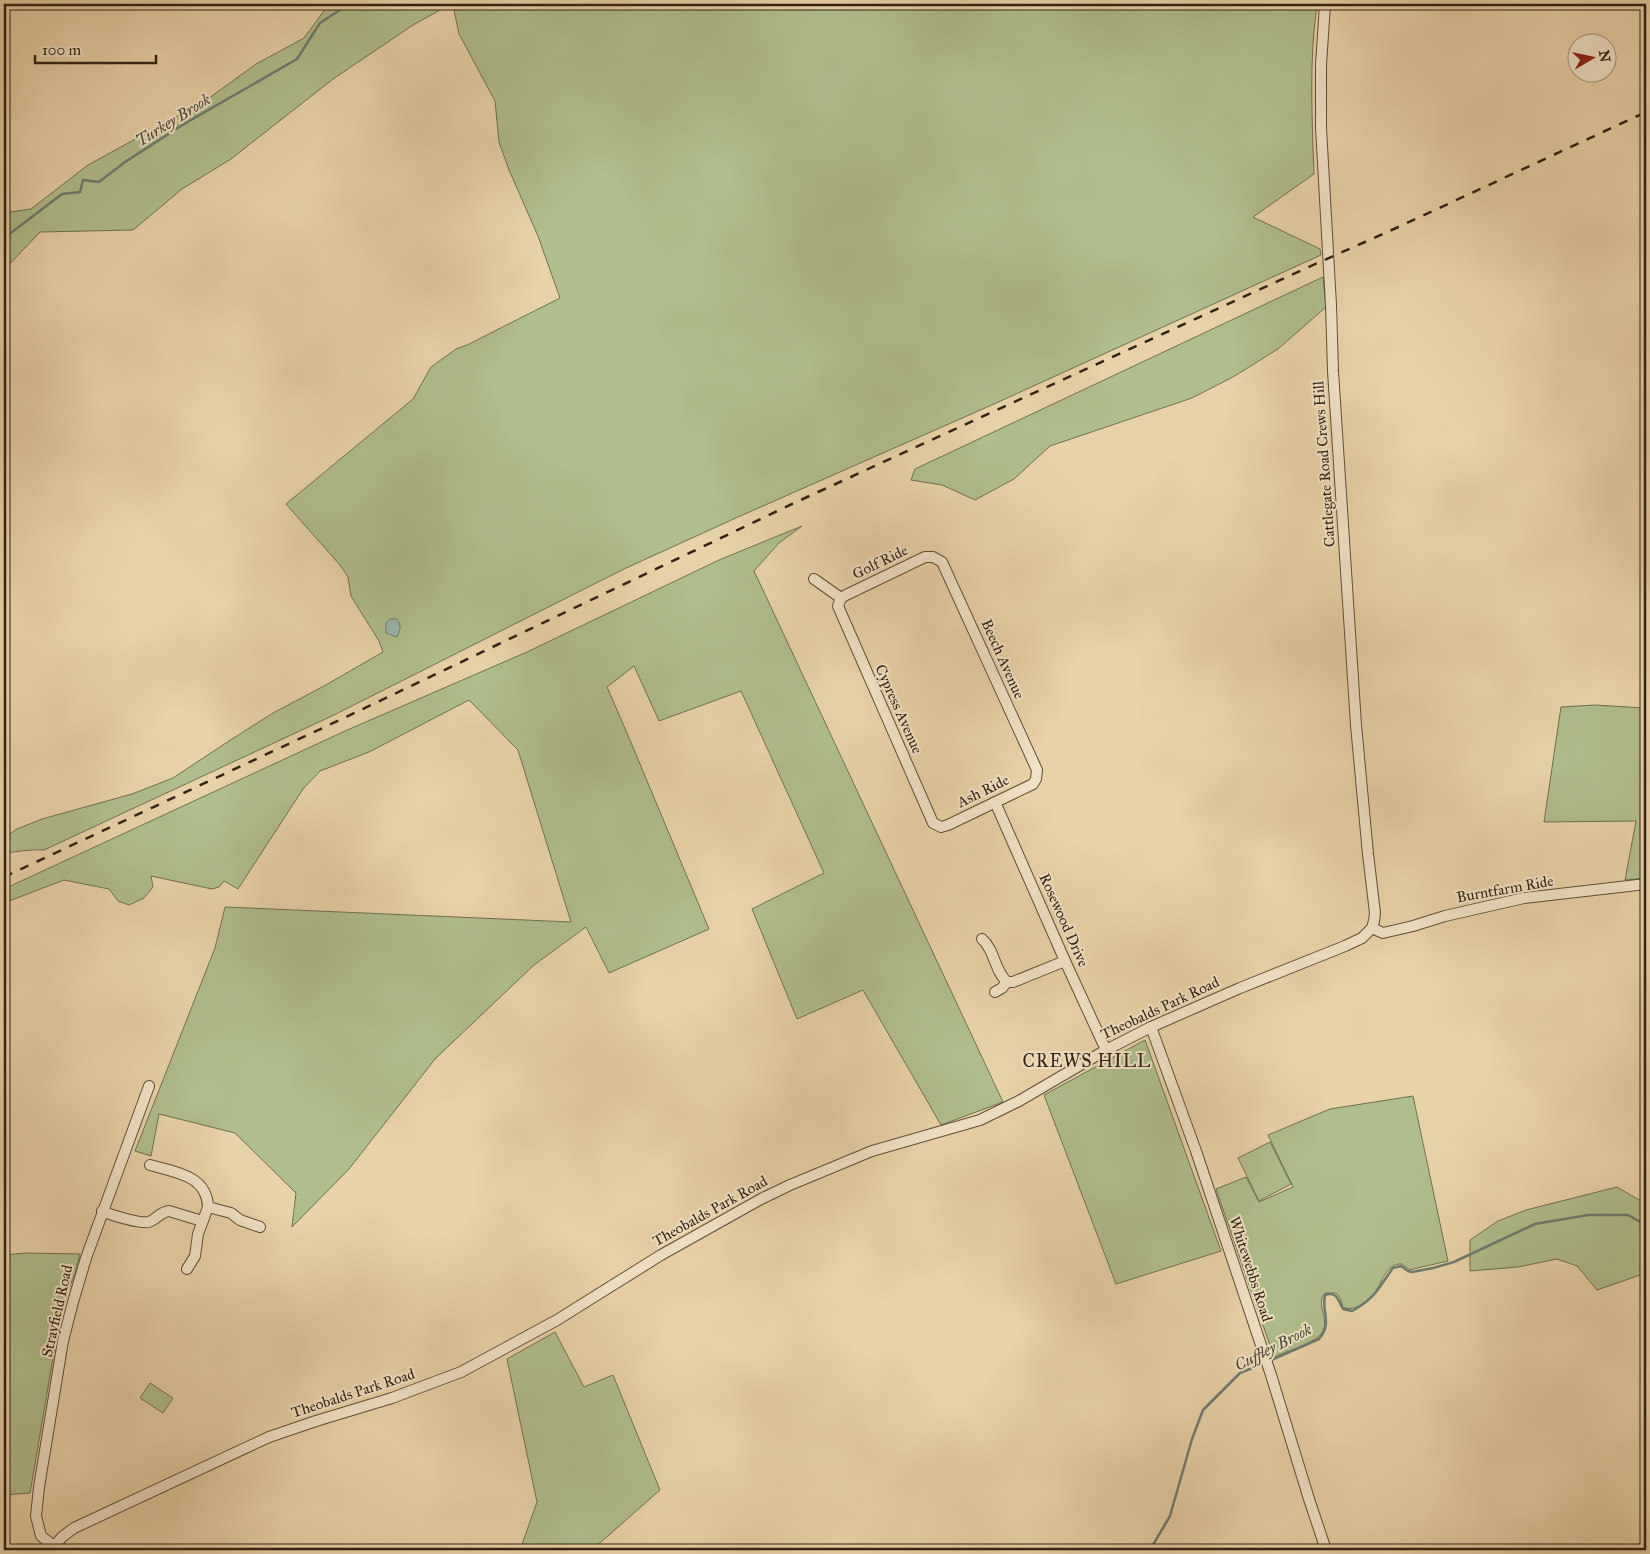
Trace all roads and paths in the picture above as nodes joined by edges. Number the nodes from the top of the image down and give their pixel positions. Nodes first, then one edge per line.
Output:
1 (1325, 4) edge
2 (933, 557) joint
3 (814, 578) dead end
4 (840, 598) junction
5 (1036, 778) joint
6 (995, 802) junction
7 (941, 826) joint
8 (1646, 884) edge
9 (1373, 925) junction
10 (982, 939) dead end
11 (1065, 961) junction
12 (1007, 982) junction
13 (995, 992) dead end
14 (1151, 1027) junction
15 (1106, 1050) junction
16 (149, 1086) dead end
17 (150, 1166) dead end
18 (208, 1207) junction
19 (102, 1211) junction
20 (202, 1221) junction
21 (260, 1227) dead end
22 (186, 1270) dead end
23 (53, 1548) edge
24 (1326, 1550) edge

1 - 9 street, Cattlegate Road Crews Hill
2 - 4 street, Golf Ride
2 - 5 street, Beech Avenue
3 - 4 street
4 - 7 street, Cypress Avenue
5 - 6 street, Ash Ride
6 - 7 street, Ash Ride
6 - 11 street, Rosewood Drive
8 - 9 street, Burntfarm Ride
9 - 14 street, Theobalds Park Road
10 - 12 street
11 - 12 street
11 - 15 street, Rosewood Drive
12 - 13 street
14 - 15 street, Theobalds Park Road
14 - 24 street, Whitewebbs Road
15 - 23 street, Theobalds Park Road
16 - 19 street, Strayfield Road
17 - 18 street
18 - 20 street
18 - 21 street
19 - 20 street
19 - 23 street, Strayfield Road
20 - 22 street

